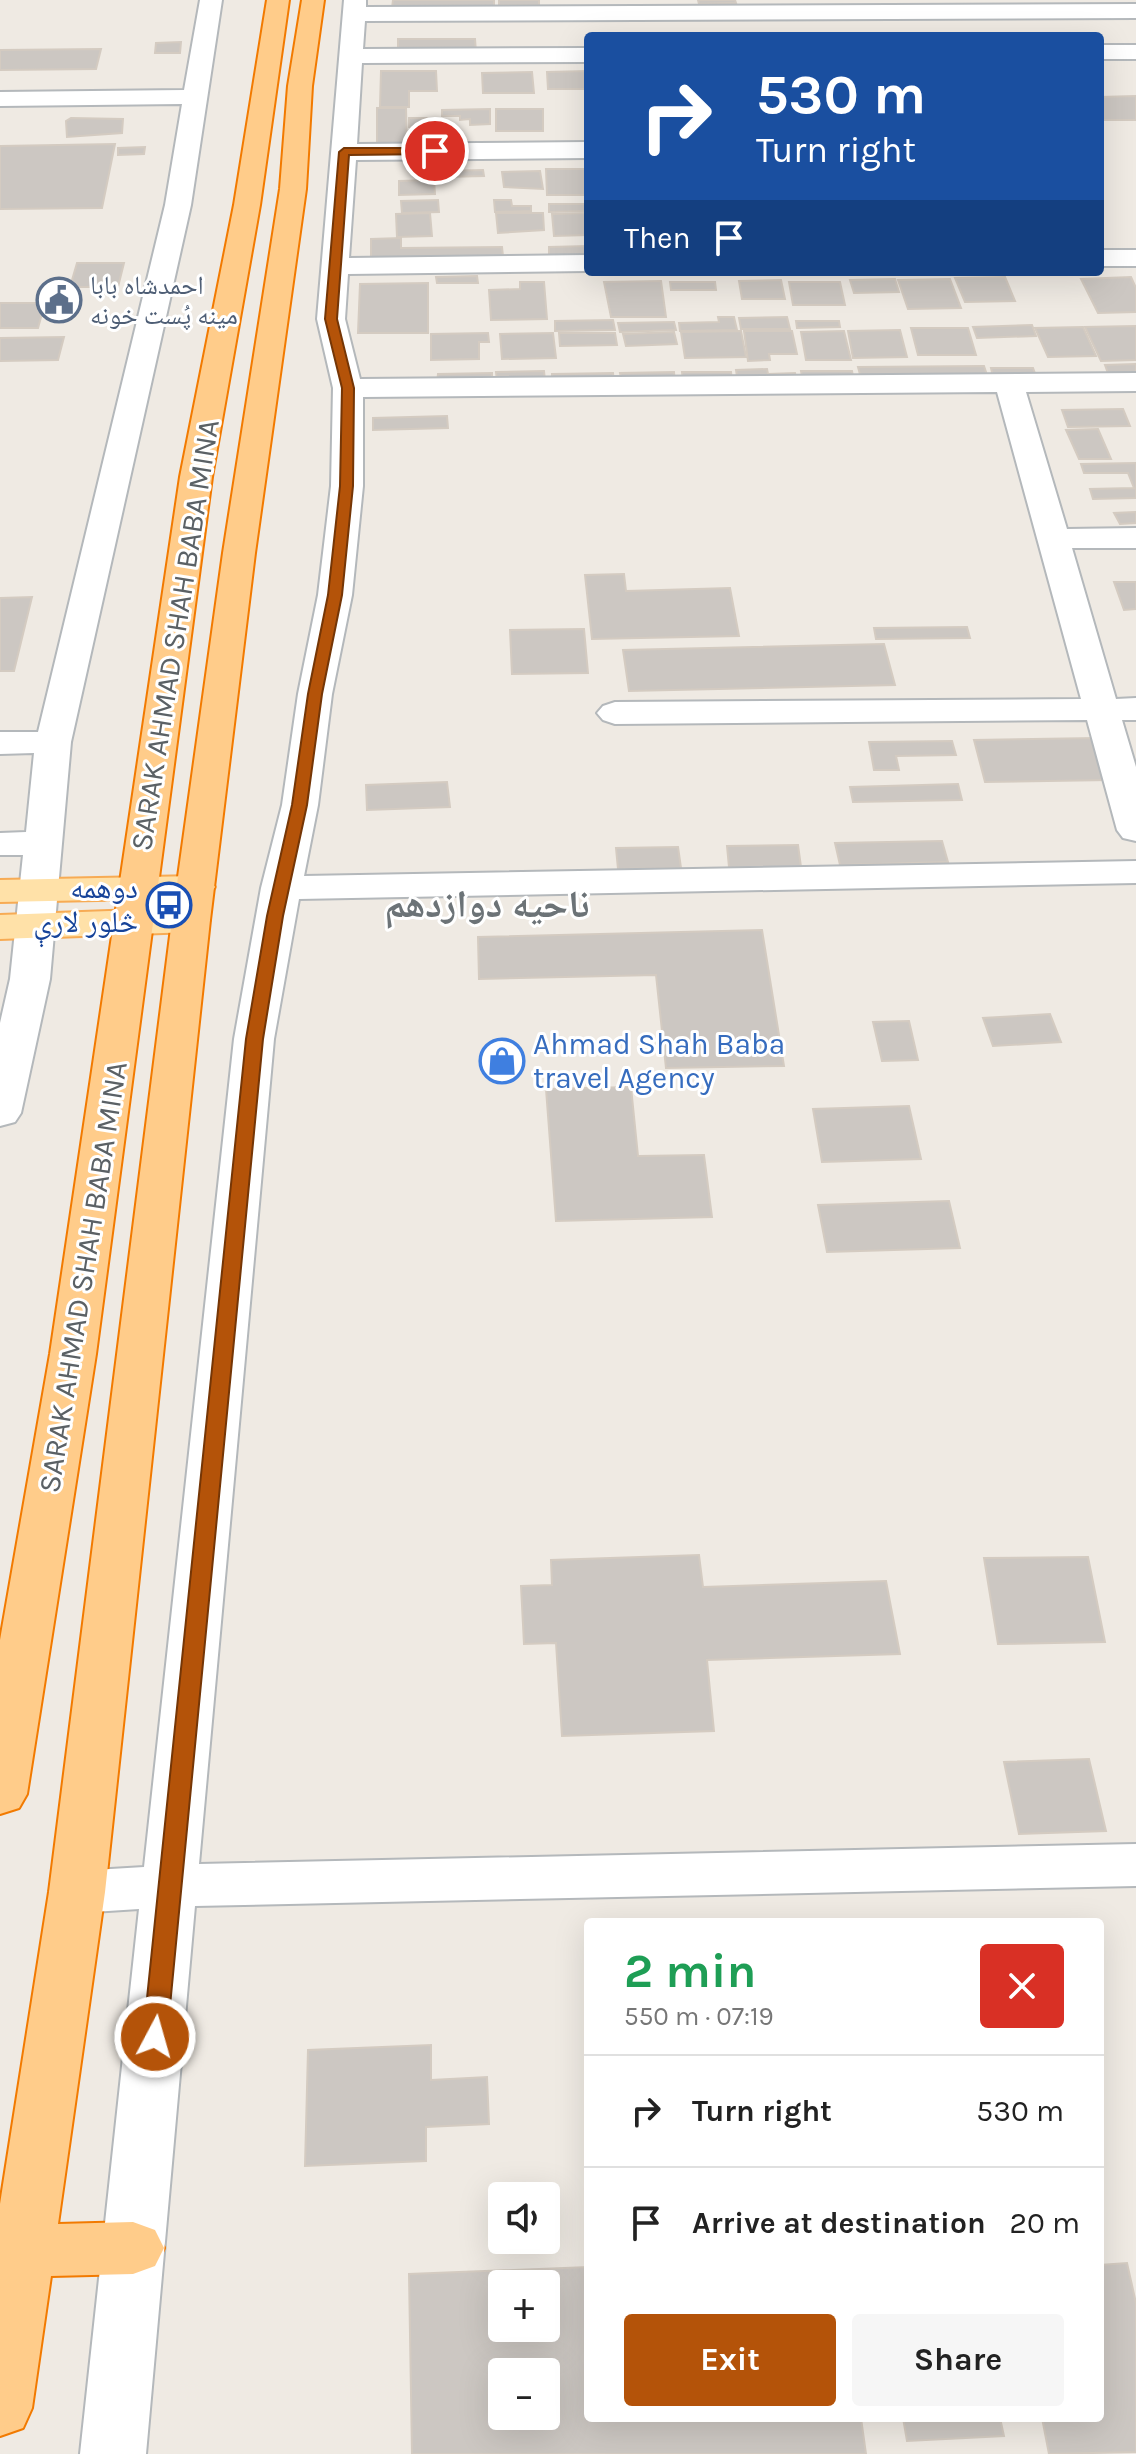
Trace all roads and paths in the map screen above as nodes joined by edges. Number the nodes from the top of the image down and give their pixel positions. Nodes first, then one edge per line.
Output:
1 (211, 0) edge
2 (278, 0) edge
3 (313, 0) edge
4 (354, 7) edge
5 (1136, 11) edge
6 (1104, 52) edge
7 (1136, 52) edge
8 (584, 55) edge
9 (352, 56) junction
10 (195, 97) junction
11 (0, 99) edge
12 (584, 150) edge
13 (344, 152) junction
14 (1104, 258) edge
15 (1136, 258) edge
16 (584, 263) edge
17 (336, 266) junction
18 (1136, 382) edge
19 (1009, 383) junction
20 (348, 388) junction
21 (1136, 538) edge
22 (1053, 539) junction
23 (1120, 709) edge
24 (615, 713) dead end
25 (53, 742) junction
26 (0, 743) edge
27 (1136, 830) edge
28 (44, 843) junction
29 (0, 844) edge
30 (1136, 872) edge
31 (280, 888) junction
32 (0, 891) edge
33 (137, 904) junction
34 (194, 904) junction
35 (25, 915) edge
36 (15, 979) edge
37 (0, 1113) edge
38 (0, 1794) edge
39 (1136, 1865) edge
40 (171, 1886) junction
41 (77, 1892) junction
42 (133, 2248) junction
43 (22, 2251) junction
44 (0, 2408) edge
45 (113, 2454) edge

1 - 10 street
2 - 33 highway, SARAK AHMAD SHAH BABA MINA
3 - 34 highway
4 - 5 street
4 - 9 street
6 - 7 street
8 - 9 street
9 - 13 street
10 - 11 street
10 - 25 street
12 - 13 street
13 - 17 street
14 - 15 street
16 - 17 street
17 - 20 street
18 - 19 street
19 - 20 street
19 - 22 street
20 - 31 street
21 - 22 street
22 - 23 street
23 - 24 street
23 - 27 street
25 - 26 street
25 - 28 street
28 - 29 street
28 - 35 street
30 - 31 street
31 - 40 street
32 - 35 main road
33 - 34 main road
33 - 35 main road
33 - 38 highway, SARAK AHMAD SHAH BABA MINA
34 - 41 highway
35 - 36 street
36 - 37 street
39 - 40 street
40 - 41 street
40 - 42 street
41 - 43 highway
42 - 43 highway
42 - 45 street
43 - 44 highway

